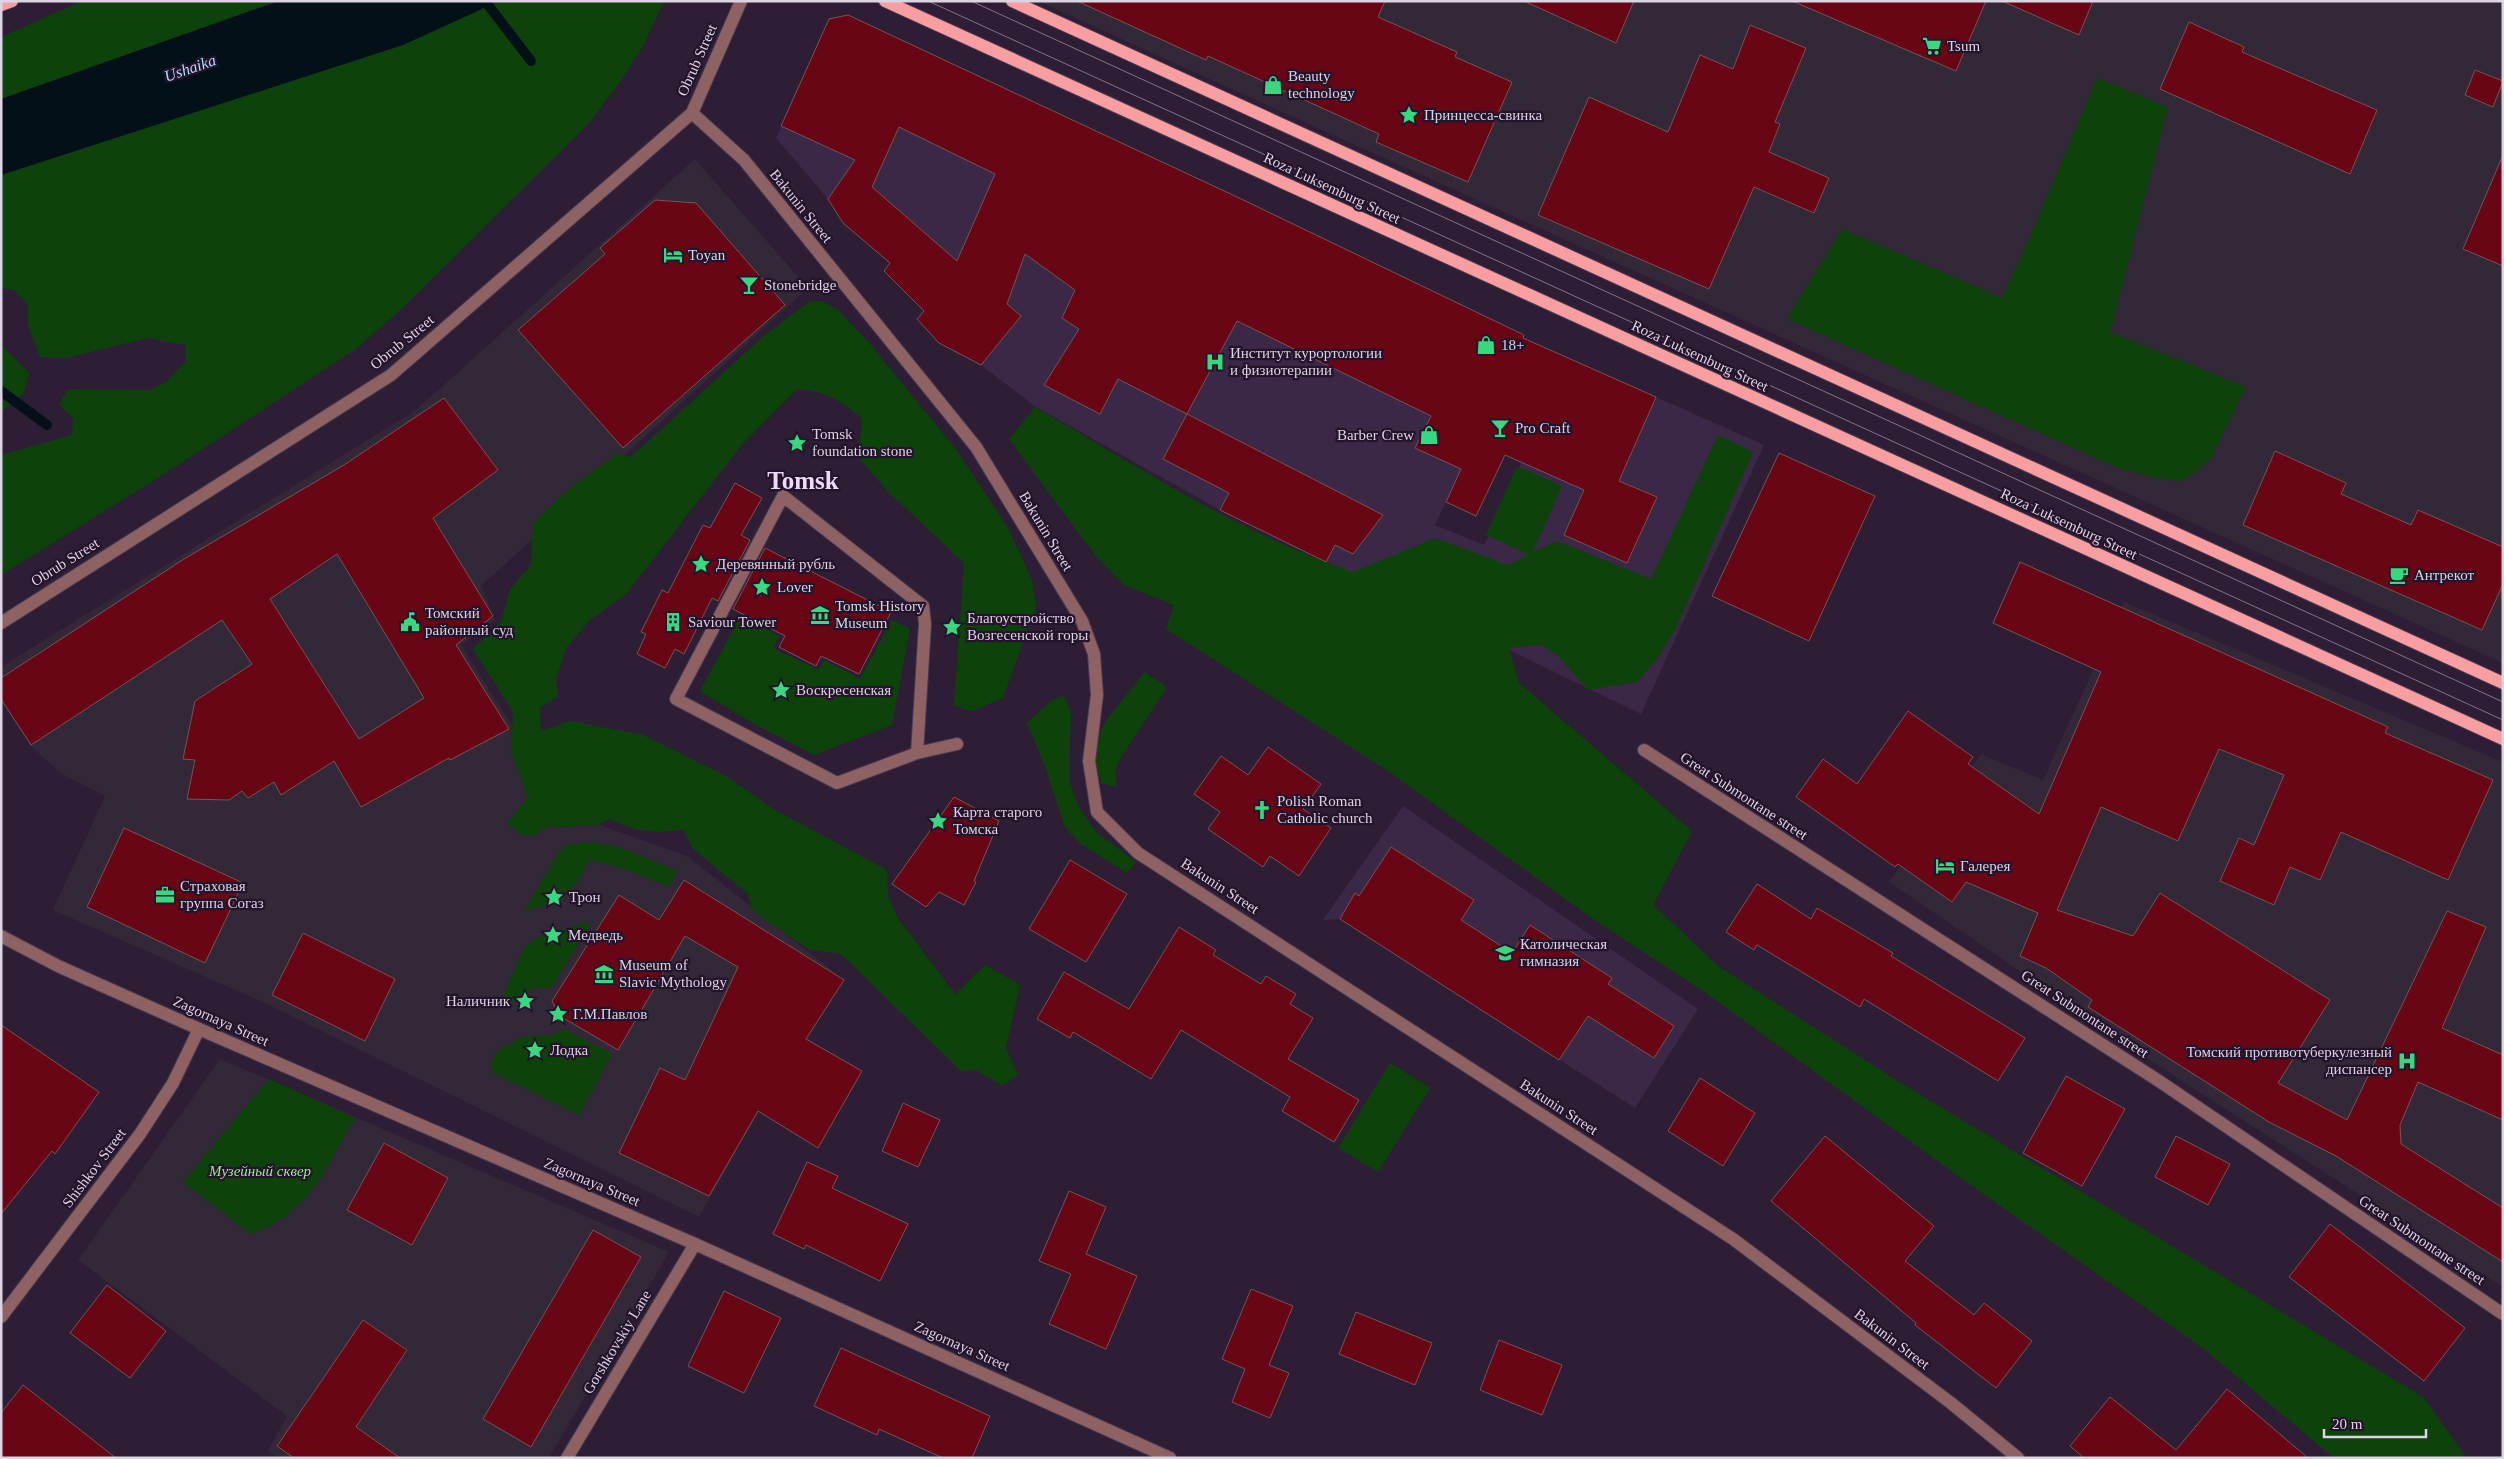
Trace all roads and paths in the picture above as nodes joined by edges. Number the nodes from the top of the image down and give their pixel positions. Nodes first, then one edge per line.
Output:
1 (12, 1) edge
2 (741, 1) edge
3 (885, 1) edge
4 (1012, 1) edge
5 (1, 5) edge
6 (692, 113) junction
7 (1, 622) edge
8 (2503, 683) edge
9 (2503, 739) edge
10 (957, 744) dead end
11 (1644, 750) dead end
12 (917, 752) junction
13 (1, 936) edge
14 (199, 1029) junction
15 (695, 1244) junction
16 (2503, 1314) edge
17 (1, 1316) edge
18 (568, 1458) edge
19 (1170, 1458) edge
20 (2018, 1458) edge

1 - 5 main road
2 - 6 street, Obrub Street
3 - 9 main road, Roza Luksemburg Street
4 - 8 main road
6 - 7 street, Obrub Street
6 - 20 street, Bakunin Street
10 - 12 street
11 - 16 street, Great Submontane street
12 - 12 street
13 - 14 street, Zagornaya Street
14 - 15 street, Zagornaya Street
14 - 17 street, Shishkov Street
15 - 18 street, Gorshkovskiy Lane
15 - 19 street, Zagornaya Street

